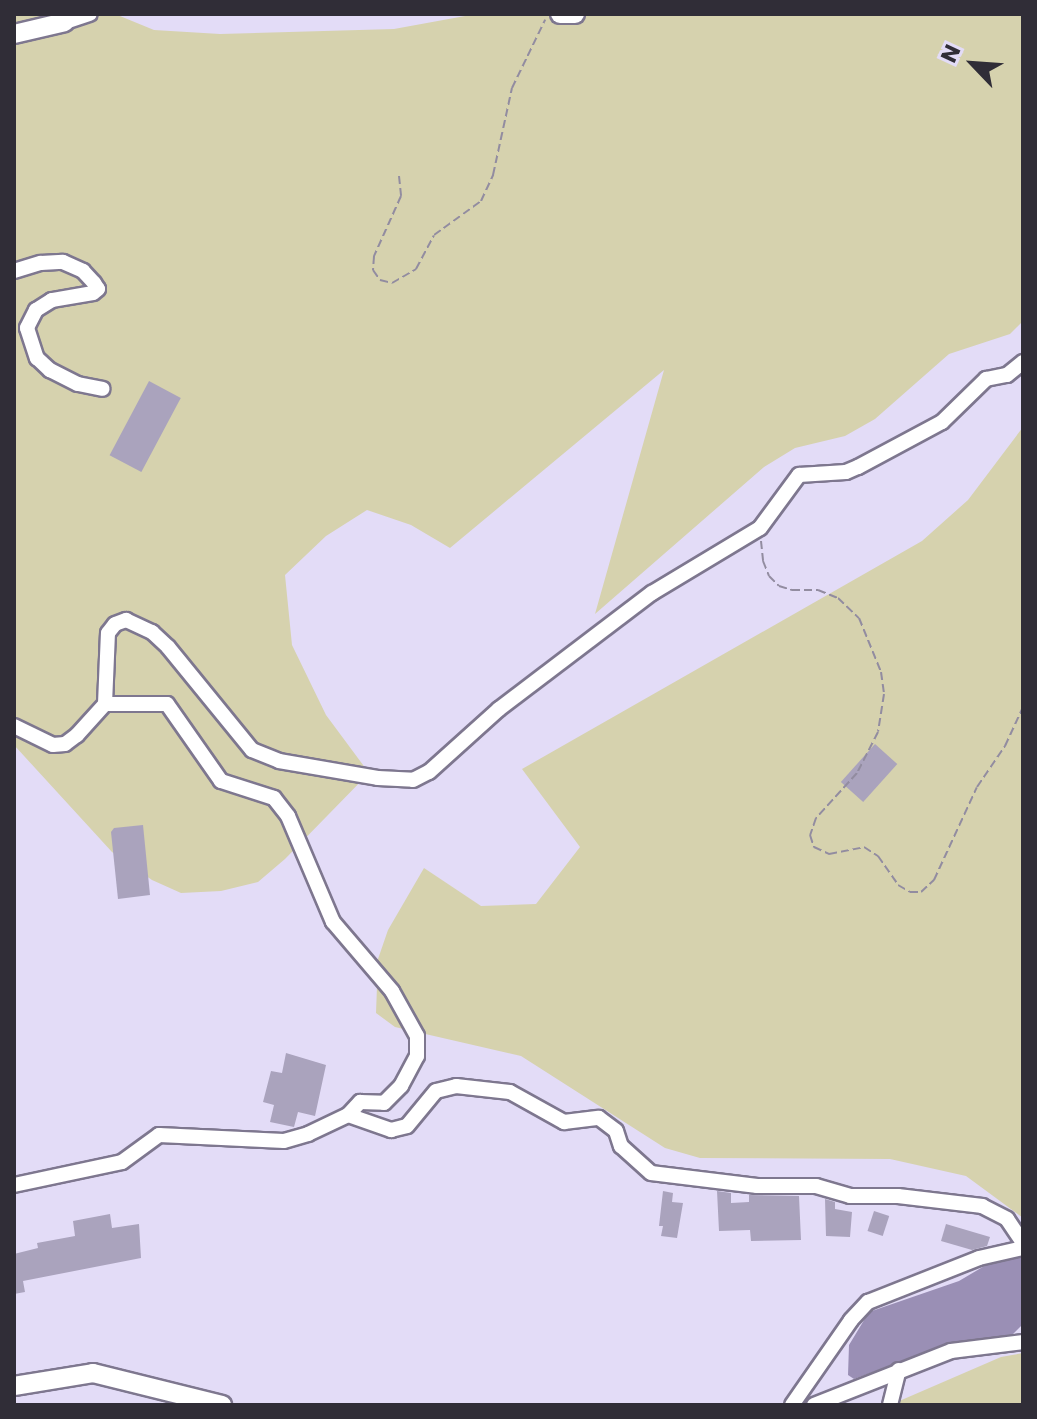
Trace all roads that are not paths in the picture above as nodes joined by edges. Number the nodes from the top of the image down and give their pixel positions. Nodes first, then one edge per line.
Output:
1 (90, 14) edge
2 (560, 14) edge
3 (575, 14) edge
4 (65, 22) joint
5 (14, 34) edge
6 (14, 271) edge
7 (1023, 362) edge
8 (103, 389) dead end
9 (105, 704) junction
10 (14, 726) edge
11 (348, 1115) junction
12 (14, 1185) edge
13 (1023, 1245) edge
14 (1023, 1342) edge
15 (899, 1370) junction
16 (14, 1386) edge
17 (222, 1405) edge
18 (792, 1405) edge
19 (814, 1405) edge
20 (890, 1405) edge

1 - 4 street
2 - 3 street
4 - 5 street
6 - 8 street
7 - 9 street
9 - 10 street
9 - 11 street
11 - 12 street
11 - 13 street
13 - 18 street
14 - 15 street
15 - 19 street
15 - 20 street
16 - 17 street

